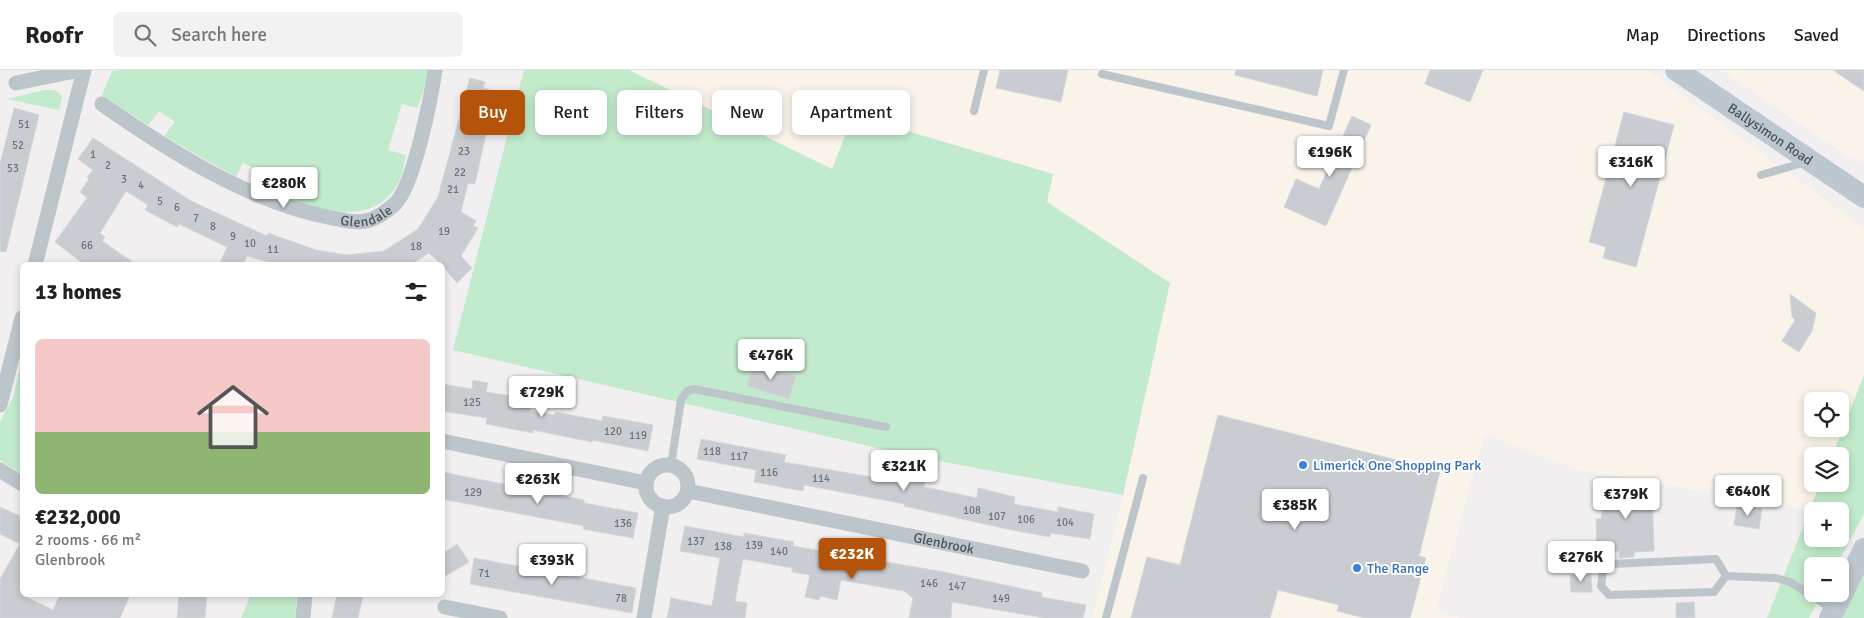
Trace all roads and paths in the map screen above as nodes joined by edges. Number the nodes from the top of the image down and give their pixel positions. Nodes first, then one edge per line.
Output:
1 (80, 70) edge
2 (84, 70) edge
3 (435, 70) edge
4 (984, 70) edge
5 (1344, 70) edge
6 (1681, 71) edge
7 (1102, 74) dead end
8 (16, 83) dead end
9 (102, 104) dead end
10 (974, 111) dead end
11 (1808, 161) junction
12 (1761, 175) dead end
13 (1864, 197) edge
14 (36, 262) edge
15 (20, 326) edge
16 (0, 405) edge
17 (886, 427) dead end
18 (445, 442) edge
19 (671, 465) junction
20 (0, 470) edge
21 (1143, 478) dead end
22 (20, 483) edge
23 (646, 483) junction
24 (688, 491) junction
25 (663, 506) junction
26 (1864, 549) edge
27 (1082, 571) dead end
28 (1726, 576) junction
29 (305, 597) edge
30 (445, 607) dead end
31 (1832, 614) edge
32 (471, 615) edge
33 (303, 618) edge
34 (500, 618) edge
35 (644, 618) edge
36 (1106, 618) edge

1 - 8 street
2 - 14 street
3 - 9 street, Glendale
4 - 10 lane
5 - 7 lane
6 - 11 main road, Ballysimon Road
11 - 12 lane
11 - 13 main road, Ballysimon Road
15 - 16 street
17 - 19 lane
18 - 23 street
19 - 23 street
19 - 24 street
20 - 22 street
21 - 36 lane
23 - 25 street
24 - 25 street
24 - 27 street, Glenbrook
25 - 35 street
26 - 31 main road
28 - 28 lane
28 - 31 lane
29 - 33 street
30 - 32 street
32 - 34 street

